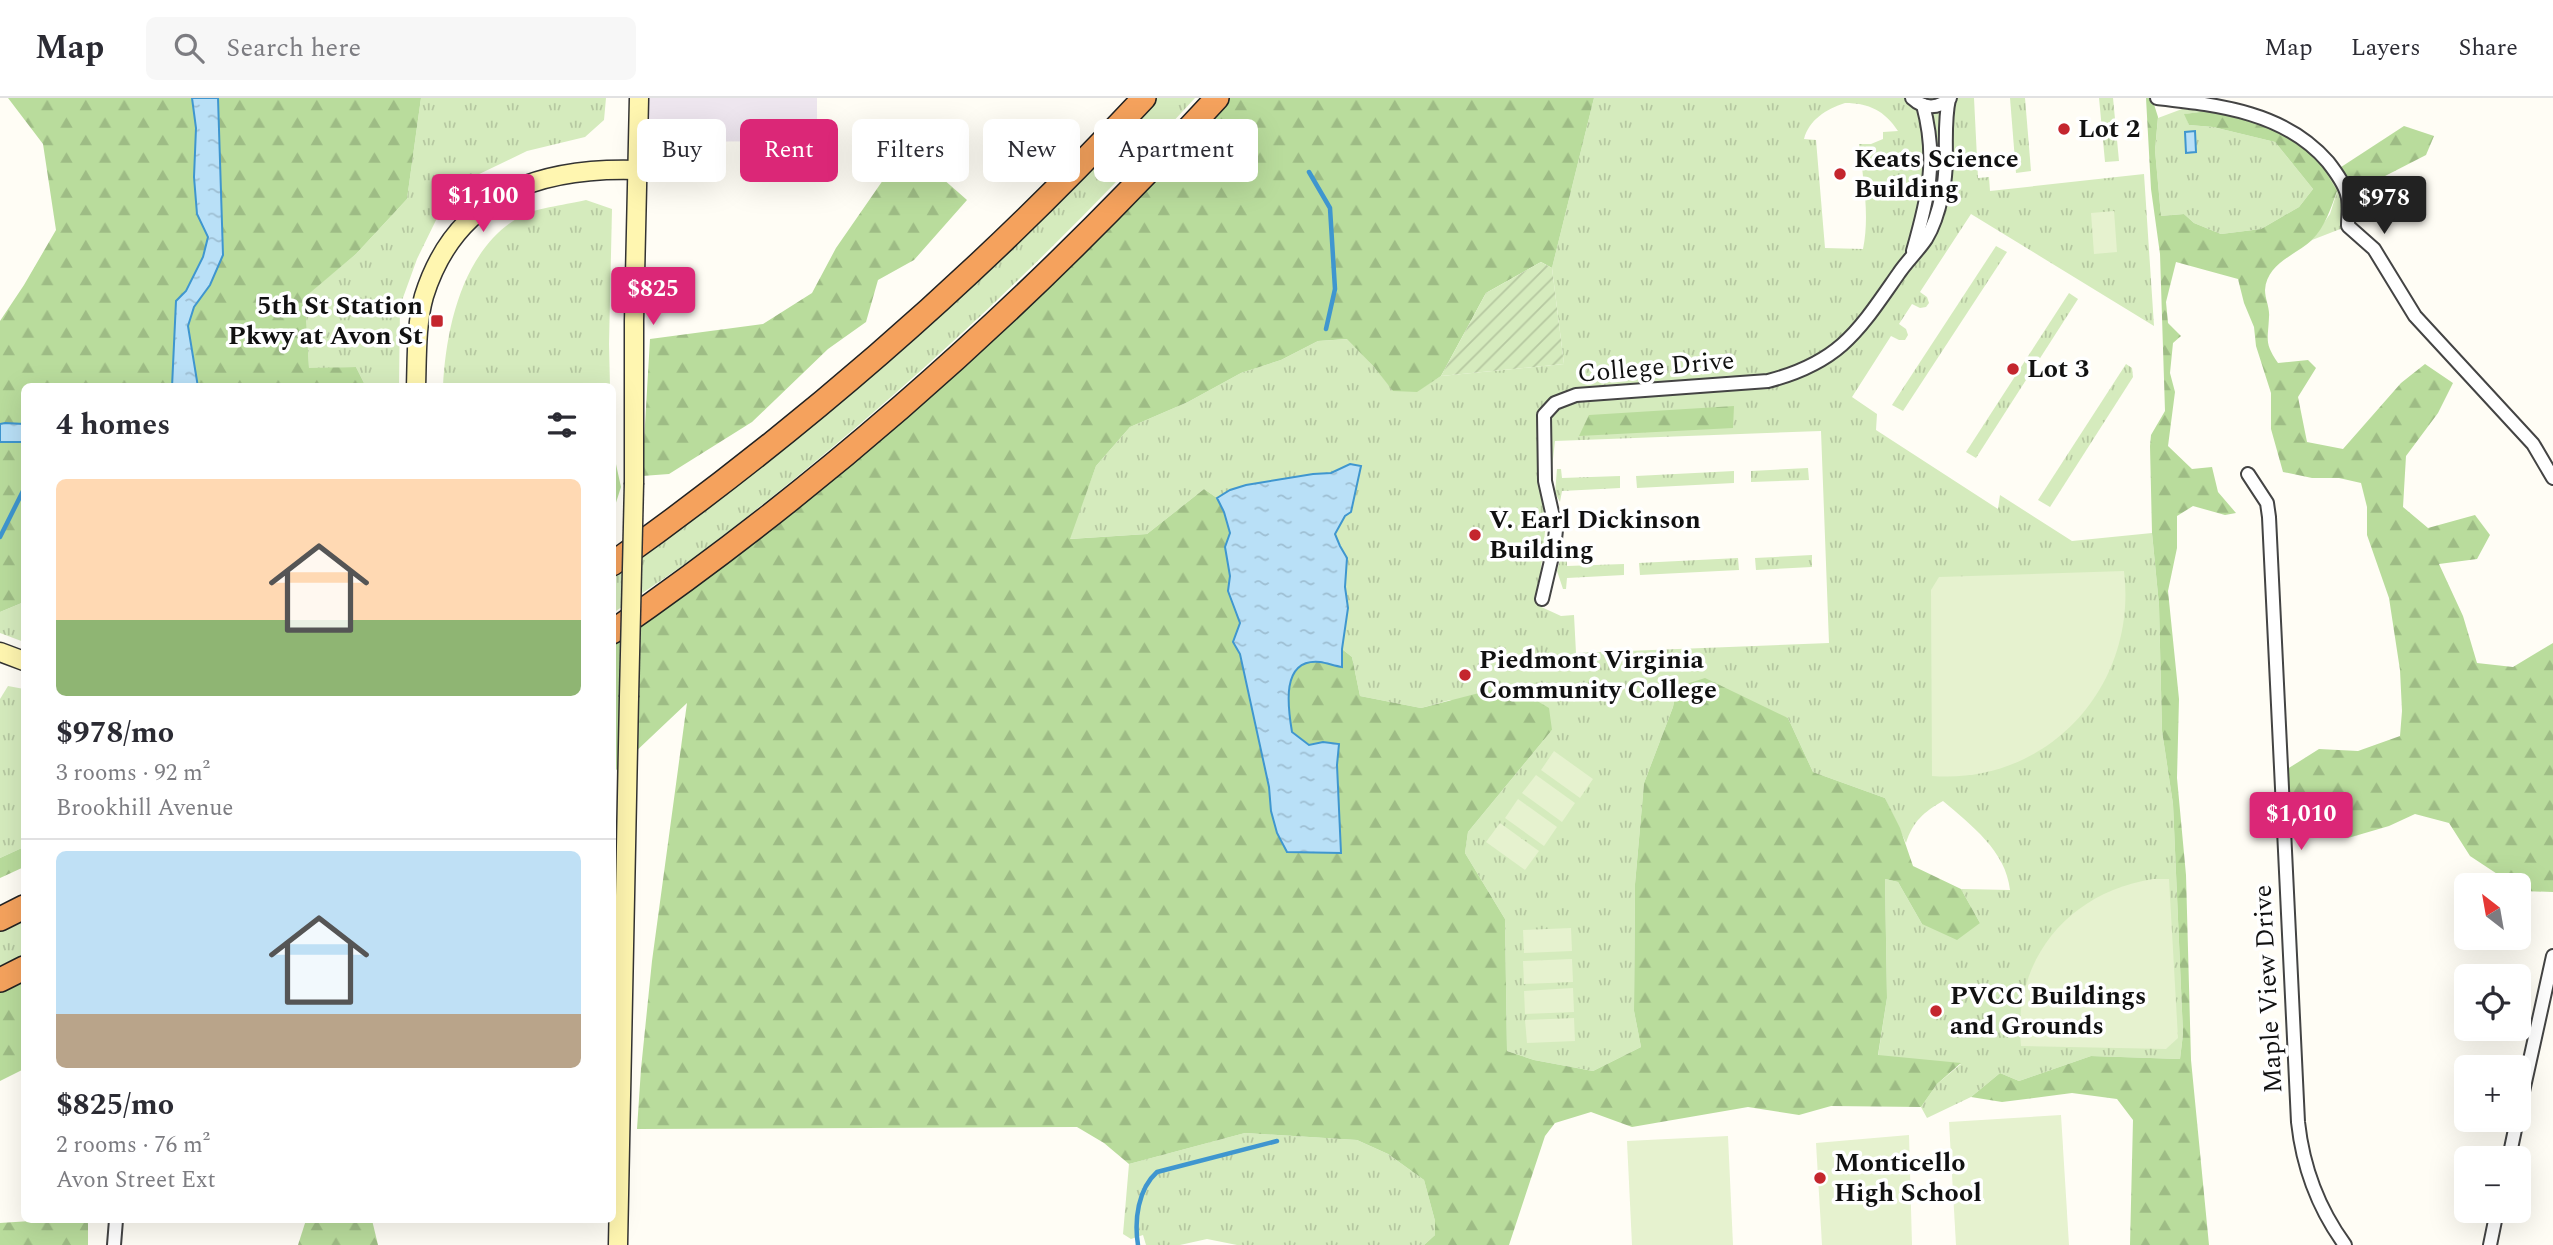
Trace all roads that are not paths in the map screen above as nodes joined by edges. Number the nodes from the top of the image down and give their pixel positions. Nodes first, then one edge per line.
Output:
1 (639, 98) edge
2 (1144, 98) edge
3 (1217, 98) edge
4 (1950, 98) edge
5 (2157, 98) edge
6 (1918, 102) edge
7 (638, 119) edge
8 (637, 170) joint
9 (1912, 255) junction
10 (416, 383) edge
11 (2248, 474) dead end
12 (2553, 478) edge
13 (616, 561) edge
14 (1542, 599) dead end
15 (616, 629) edge
16 (0, 652) edge
17 (21, 660) edge
18 (21, 908) edge
19 (0, 919) edge
20 (2553, 956) edge
21 (21, 970) edge
22 (0, 980) edge
23 (2530, 1055) edge
24 (616, 1123) edge
25 (116, 1223) edge
26 (2495, 1223) edge
27 (114, 1245) edge
28 (618, 1245) edge
29 (2345, 1245) edge
30 (2490, 1245) edge

1 - 7 main road
2 - 13 highway
3 - 15 highway
4 - 6 street, College Drive
4 - 9 street, College Drive
5 - 12 street
6 - 9 street, College Drive
8 - 10 main road
8 - 24 main road, bridge
9 - 14 street, College Drive
11 - 29 street, Maple View Drive
16 - 17 main road
18 - 19 highway
20 - 23 street
21 - 22 highway
24 - 28 main road
25 - 27 street
26 - 30 street

